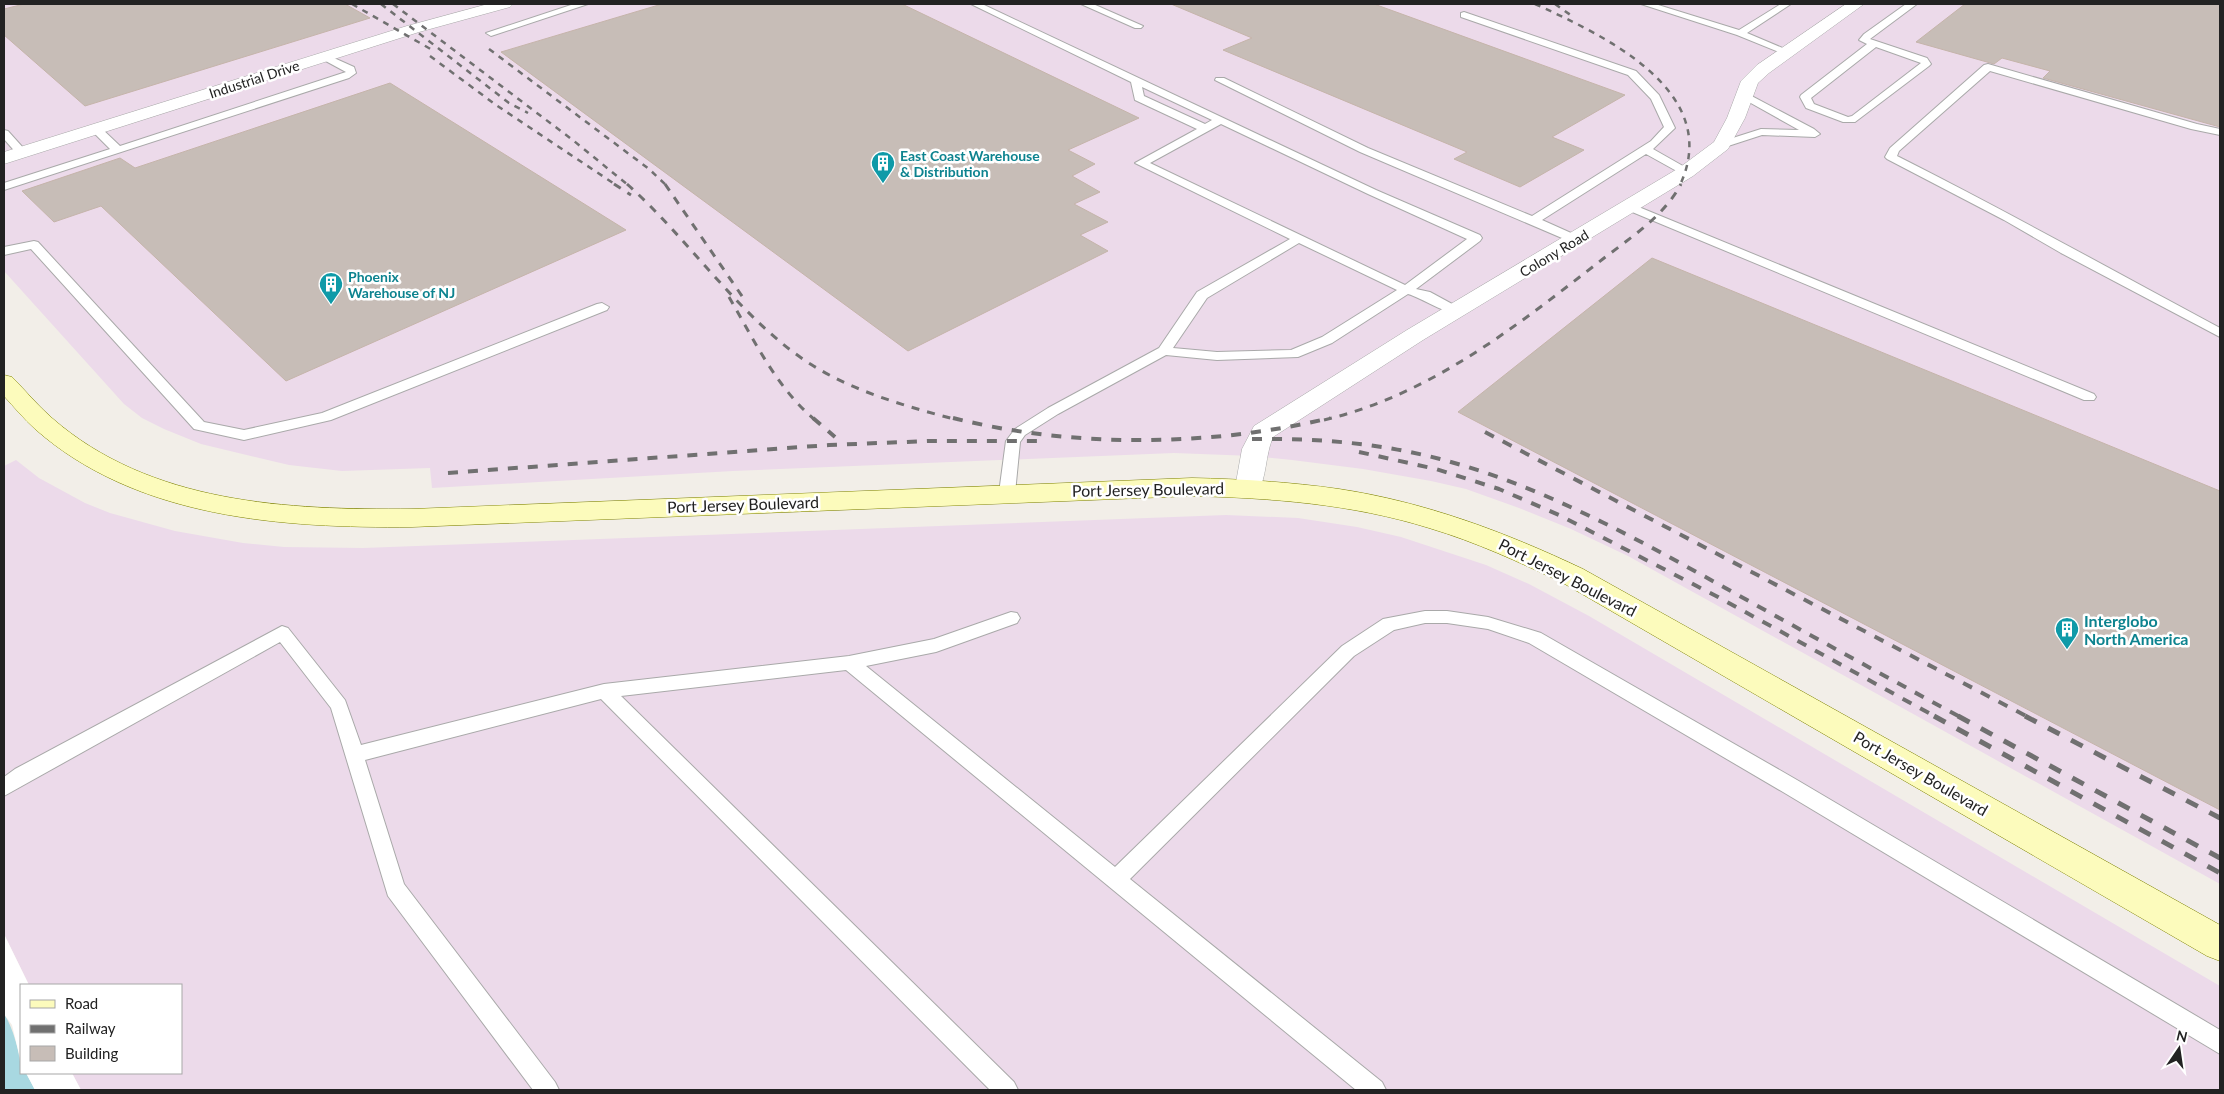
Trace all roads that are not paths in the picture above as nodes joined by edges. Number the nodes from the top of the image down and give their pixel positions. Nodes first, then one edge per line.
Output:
1 (505, 4) edge
2 (583, 4) edge
3 (975, 4) edge
4 (1086, 4) edge
5 (1646, 4) edge
6 (1787, 4) edge
7 (1856, 4) edge
8 (1912, 4) edge
9 (1464, 15) dead end
10 (1138, 26) dead end
11 (491, 33) dead end
12 (1740, 33) junction
13 (1874, 44) junction
14 (1787, 52) junction
15 (325, 57) junction
16 (1136, 80) junction
17 (1220, 80) dead end
18 (1744, 95) junction
19 (1221, 120) junction
20 (1206, 128) junction
21 (96, 129) junction
22 (2220, 132) edge
23 (4, 133) edge
24 (1720, 145) junction
25 (117, 149) junction
26 (1645, 149) junction
27 (22, 152) junction
28 (4, 158) edge
29 (1686, 172) junction
30 (4, 187) edge
31 (1629, 207) junction
32 (1532, 221) junction
33 (1298, 239) junction
34 (1576, 240) junction
35 (5, 247) edge
36 (1406, 290) junction
37 (602, 307) dead end
38 (1458, 311) junction
39 (2220, 332) edge
40 (1164, 351) junction
41 (5, 384) edge
42 (2089, 397) dead end
43 (1248, 488) junction
44 (1007, 494) junction
45 (1011, 618) dead end
46 (849, 663) junction
47 (604, 691) junction
48 (354, 755) junction
49 (4, 788) edge
50 (1116, 879) junction
51 (2220, 944) edge
52 (2220, 1043) edge
53 (547, 1090) edge
54 (1006, 1090) edge
55 (1374, 1090) edge

1 - 15 street, Industrial Drive
2 - 11 lane
3 - 16 lane
4 - 10 lane
5 - 12 lane
6 - 12 lane
7 - 14 street, Colony Road
8 - 13 lane
9 - 26 lane
12 - 14 lane
13 - 13 lane
14 - 18 street, Colony Road
15 - 21 street, Industrial Drive
15 - 25 lane
16 - 19 lane
16 - 20 lane
17 - 32 lane
18 - 24 street, Colony Road
18 - 24 lane
19 - 20 lane
19 - 36 lane
20 - 33 lane
21 - 25 lane
21 - 27 street, Industrial Drive
22 - 39 lane
23 - 27 lane
24 - 29 street, Colony Road
25 - 30 lane
26 - 29 lane
26 - 32 lane
27 - 28 street, Industrial Drive
29 - 31 street, Colony Road
31 - 34 street, Colony Road
31 - 42 lane
32 - 34 lane
33 - 36 lane
33 - 40 lane
34 - 38 street, Colony Road
35 - 37 lane
36 - 38 lane
36 - 40 lane
38 - 43 street, Colony Road
40 - 44 lane
41 - 44 street, Port Jersey Boulevard
43 - 44 street, Port Jersey Boulevard
43 - 51 street, Port Jersey Boulevard
45 - 46 lane
46 - 47 lane
46 - 50 lane
47 - 48 lane
47 - 54 lane
48 - 49 lane
48 - 53 lane
50 - 52 lane
50 - 55 lane

